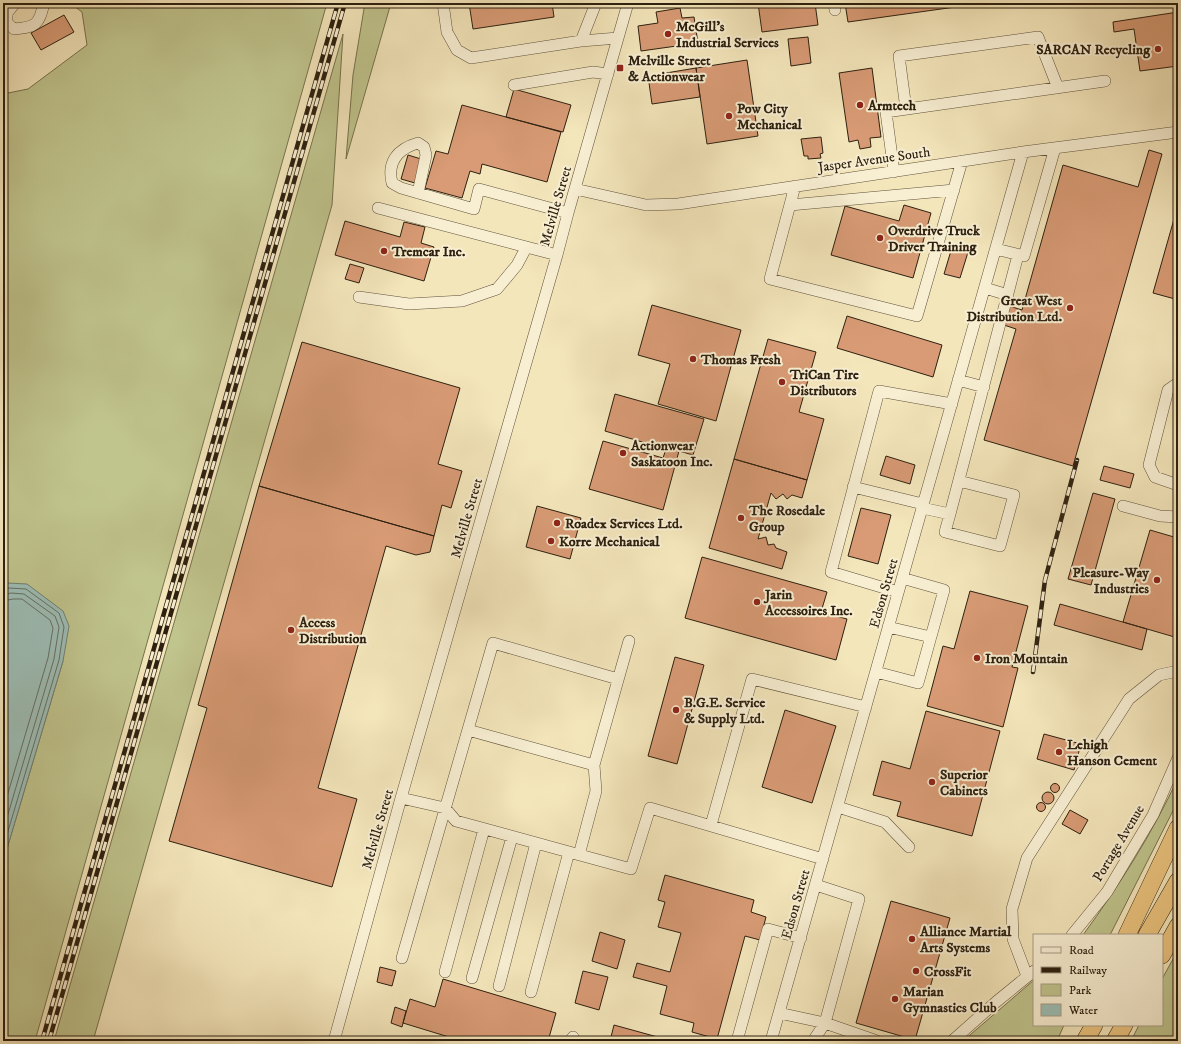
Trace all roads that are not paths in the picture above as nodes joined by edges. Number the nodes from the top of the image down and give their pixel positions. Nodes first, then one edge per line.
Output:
1 (15, 3) edge
2 (44, 3) edge
3 (443, 3) edge
4 (596, 3) edge
5 (628, 3) edge
6 (618, 38) junction
7 (581, 41) junction
8 (608, 74) junction
9 (1105, 81) dead end
10 (514, 85) dead end
11 (1058, 88) junction
12 (906, 109) junction
13 (1178, 132) edge
14 (1055, 148) junction
15 (1023, 152) junction
16 (962, 161) junction
17 (894, 172) junction
18 (795, 186) junction
19 (576, 189) junction
20 (954, 190) junction
21 (418, 193) dead end
22 (790, 205) junction
23 (378, 208) dead end
24 (568, 213) junction
25 (526, 248) junction
26 (996, 248) junction
27 (557, 255) junction
28 (1018, 255) junction
29 (985, 288) junction
30 (1008, 296) junction
31 (359, 298) dead end
32 (958, 380) junction
33 (1178, 383) edge
34 (984, 387) junction
35 (952, 404) junction
36 (959, 481) junction
37 (1178, 485) edge
38 (853, 487) junction
39 (923, 506) junction
40 (1123, 506) dead end
41 (950, 514) junction
42 (1178, 517) edge
43 (902, 578) junction
44 (898, 592) junction
45 (888, 627) junction
46 (931, 637) junction
47 (629, 641) dead end
48 (1178, 671) edge
49 (876, 672) junction
50 (618, 679) junction
51 (866, 707) junction
52 (468, 730) junction
53 (1178, 758) edge
54 (594, 764) junction
55 (401, 798) junction
56 (838, 807) junction
57 (445, 808) junction
58 (710, 825) junction
59 (484, 828) junction
60 (1178, 828) edge
61 (512, 836) junction
62 (536, 843) junction
63 (909, 847) dead end
64 (574, 854) junction
65 (823, 859) junction
66 (1178, 881) edge
67 (816, 885) junction
68 (1178, 926) edge
69 (1073, 934) edge
70 (1127, 934) edge
71 (1148, 934) edge
72 (801, 938) junction
73 (1163, 953) edge
74 (402, 958) dead end
75 (445, 972) dead end
76 (1031, 974) edge
77 (472, 978) dead end
78 (499, 986) dead end
79 (532, 992) dead end
80 (779, 1012) junction
81 (825, 1023) junction
82 (1085, 1026) edge
83 (1093, 1026) edge
84 (1123, 1026) edge
85 (335, 1041) edge
86 (737, 1041) edge
87 (771, 1041) edge
88 (813, 1041) edge
89 (878, 1041) edge
90 (952, 1041) edge
91 (1079, 1041) edge
92 (1085, 1041) edge
93 (1115, 1041) edge

1 - 2 street
3 - 7 street
4 - 7 street
5 - 6 street, Melville Street
6 - 7 street
6 - 8 street, Melville Street
8 - 10 street
8 - 19 street, Melville Street
9 - 11 street
11 - 12 street
11 - 12 street
12 - 17 street
13 - 14 street, Jasper Avenue South
14 - 15 street, Jasper Avenue South
14 - 28 street
15 - 16 street, Jasper Avenue South
15 - 26 street, Edson Street
16 - 17 street, Jasper Avenue South
16 - 20 street
17 - 18 street, Jasper Avenue South
18 - 19 street, Jasper Avenue South
18 - 22 street
19 - 24 street, Melville Street
20 - 22 street
20 - 22 street
21 - 24 street
23 - 25 street
24 - 27 street, Melville Street
25 - 27 street
25 - 31 street
26 - 28 street
26 - 29 street, Edson Street
27 - 55 street, Melville Street
28 - 30 street
29 - 30 street
29 - 32 street, Edson Street
30 - 34 street
32 - 34 street
32 - 35 street, Edson Street
33 - 37 street
34 - 36 street
35 - 38 street
35 - 39 street, Edson Street
36 - 41 street
36 - 41 street
38 - 39 street
38 - 44 street
39 - 41 street
39 - 43 street, Edson Street
40 - 42 street
43 - 44 street, Edson Street
43 - 46 street
44 - 45 street, Edson Street
45 - 46 street
45 - 49 street, Edson Street
46 - 49 street
47 - 50 street
48 - 76 street
49 - 51 street, Edson Street
50 - 52 street
50 - 54 street
51 - 56 street, Edson Street
51 - 58 street
52 - 54 street
52 - 57 street
53 - 69 street, Portage Avenue
54 - 64 street
55 - 57 street
55 - 85 street, Melville Street
56 - 63 street
56 - 65 street, Edson Street
57 - 59 street
57 - 74 street
58 - 64 street
58 - 65 street
59 - 61 street
59 - 75 street
60 - 70 highway
61 - 62 street
61 - 77 street
62 - 64 street
62 - 78 street
64 - 79 street
65 - 67 street, Edson Street
66 - 71 highway
67 - 72 street, Edson Street
67 - 81 street
68 - 73 highway
72 - 80 street, Edson Street
72 - 86 street
76 - 90 street
80 - 81 street
80 - 87 street, Edson Street
81 - 88 street
81 - 89 street
82 - 91 highway
83 - 92 highway
84 - 93 highway

